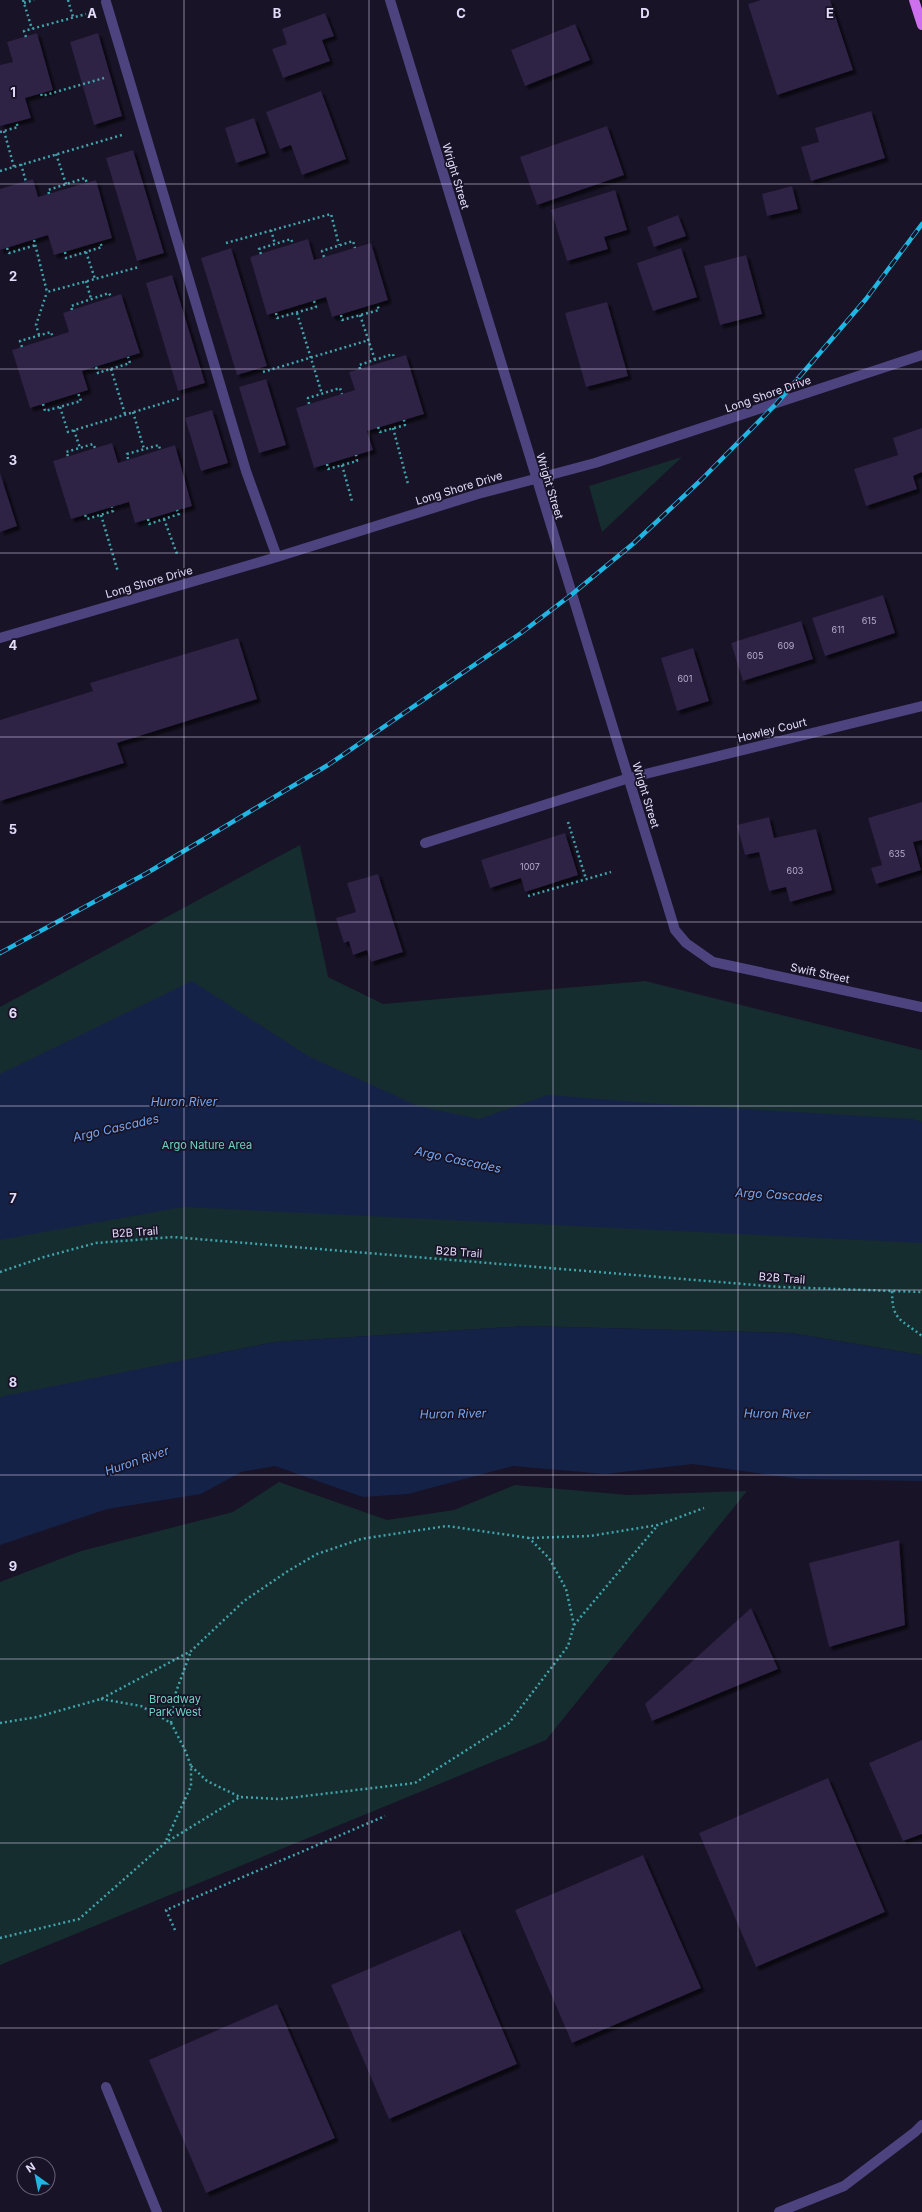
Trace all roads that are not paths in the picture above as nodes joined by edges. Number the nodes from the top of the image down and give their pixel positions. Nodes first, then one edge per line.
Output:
1 (390, 0) edge
2 (914, 0) edge
3 (107, 5) road end
4 (922, 25) edge
5 (922, 355) edge
6 (536, 479) junction
7 (277, 557) junction
8 (0, 638) edge
9 (922, 706) edge
10 (629, 778) junction
11 (425, 843) dead end
12 (713, 962) joint
13 (922, 1007) edge
14 (106, 2087) dead end
15 (922, 2125) edge
16 (157, 2212) edge
17 (779, 2212) edge

1 - 6 street, Wright Street
2 - 4 main road
3 - 7 street
5 - 6 street, Long Shore Drive
6 - 7 street, Long Shore Drive
6 - 10 street, Wright Street
7 - 8 street, Long Shore Drive
9 - 10 street, Howley Court
10 - 11 street, Howley Court
10 - 12 street, Wright Street
12 - 13 street, Swift Street
14 - 16 street
15 - 17 street

